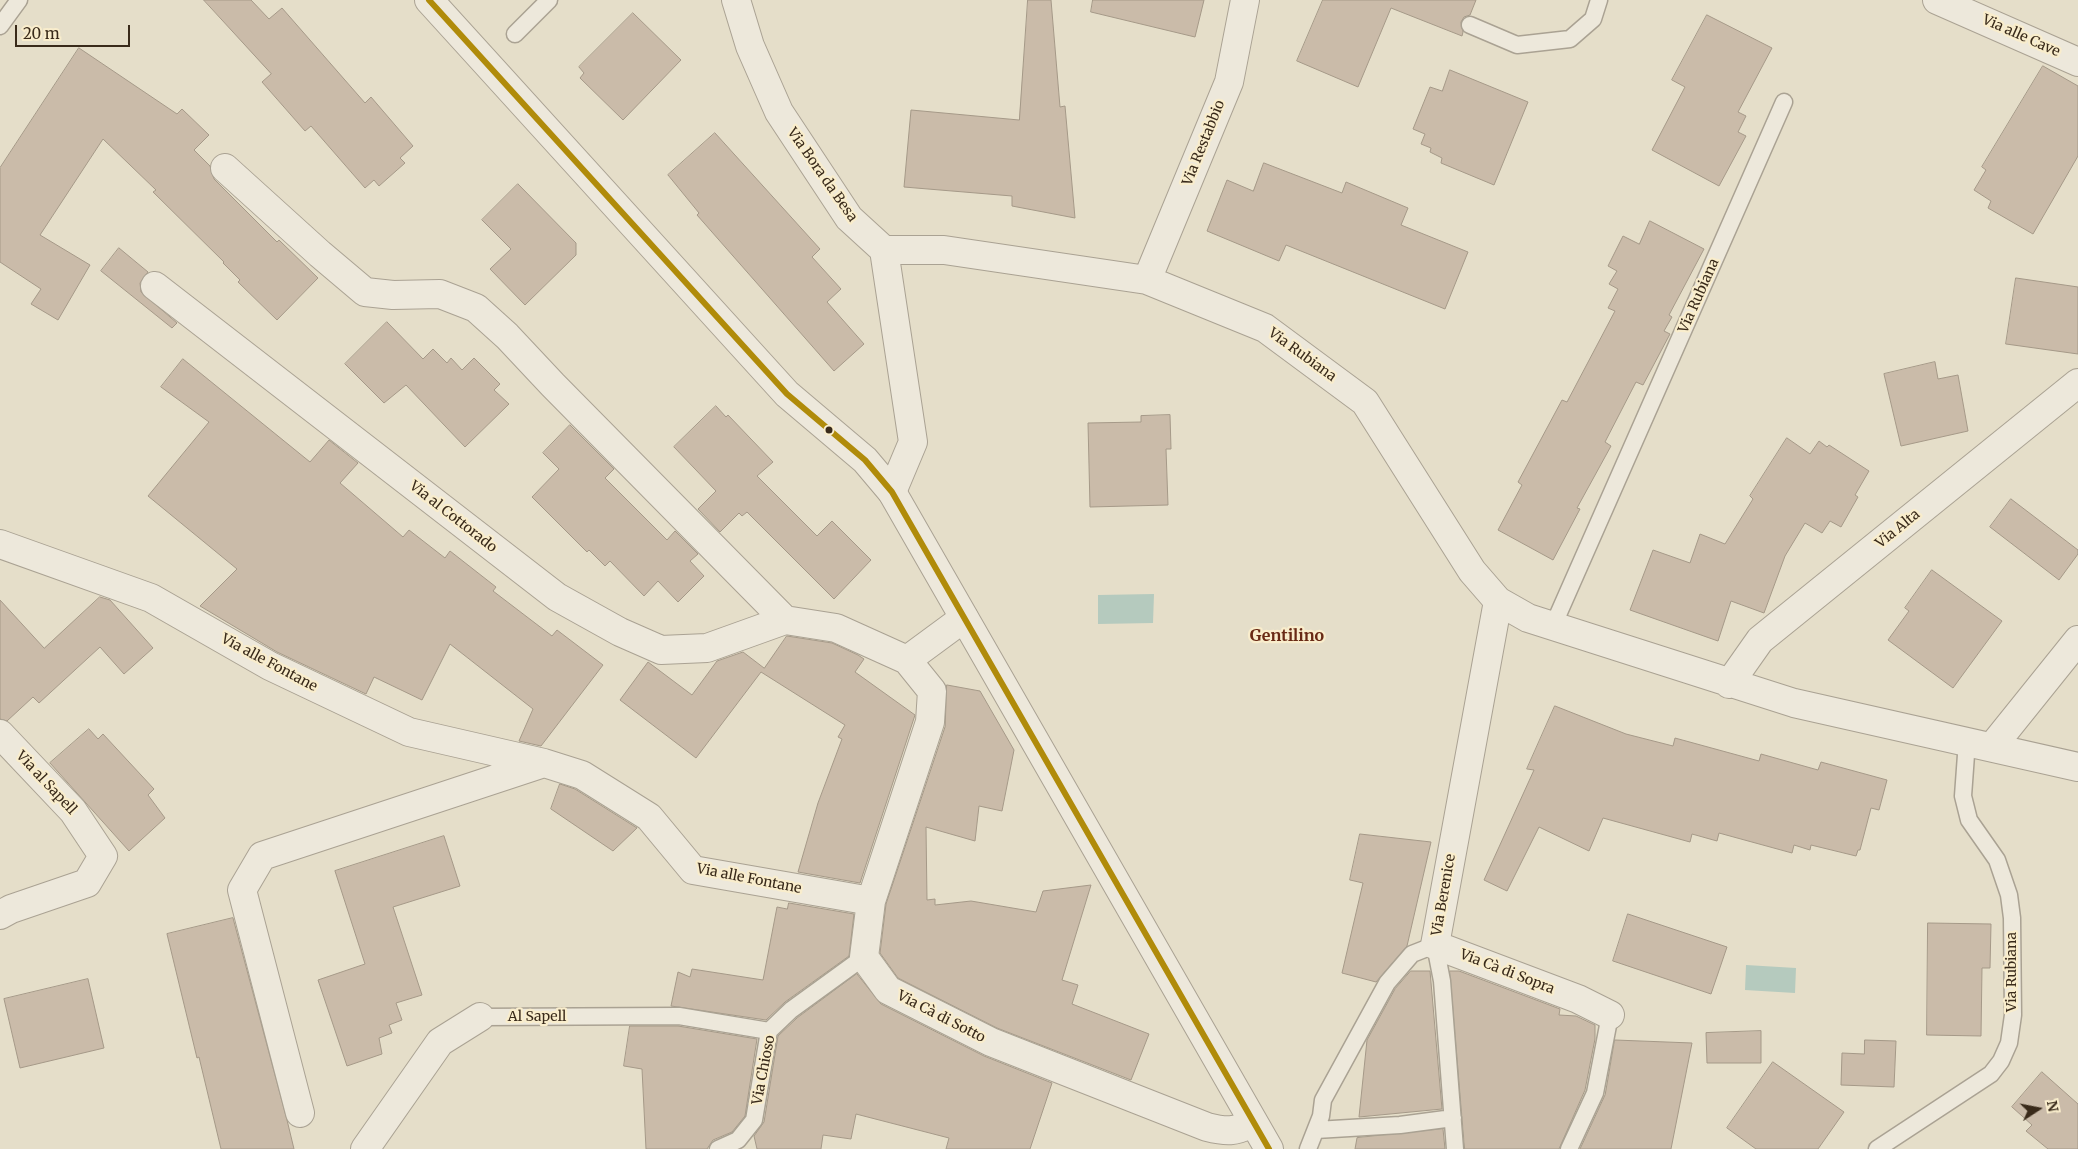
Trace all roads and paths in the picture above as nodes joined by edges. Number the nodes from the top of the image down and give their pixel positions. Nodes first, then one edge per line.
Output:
1 (19, 0) edge
2 (429, 0) edge
3 (549, 0) edge
4 (736, 0) edge
5 (1245, 0) edge
6 (1599, 0) edge
7 (1937, 0) edge
8 (1470, 25) dead end
9 (0, 26) edge
10 (515, 34) dead end
11 (2078, 62) edge
12 (1784, 102) dead end
13 (225, 168) dead end
14 (884, 250) junction
15 (1147, 280) junction
16 (155, 286) dead end
17 (2078, 383) edge
18 (892, 492) junction
19 (0, 544) edge
20 (1498, 601) junction
21 (964, 618) junction
22 (785, 620) junction
23 (1553, 626) junction
24 (2078, 640) edge
25 (908, 660) junction
26 (1729, 684) junction
27 (0, 734) edge
28 (1980, 744) junction
29 (544, 763) junction
30 (2078, 767) edge
31 (871, 902) junction
32 (0, 915) edge
33 (1435, 945) junction
34 (864, 957) junction
35 (1610, 1014) joint
36 (480, 1017) joint
37 (770, 1032) junction
38 (300, 1113) dead end
39 (1453, 1118) junction
40 (1253, 1123) junction
41 (1316, 1130) junction
42 (365, 1149) edge
43 (718, 1149) edge
44 (1269, 1149) edge
45 (1308, 1149) edge
46 (1456, 1149) edge
47 (1569, 1149) edge
48 (1877, 1149) edge

1 - 9 lane
2 - 18 street
3 - 10 lane
4 - 14 street, Via Bora da Besa
5 - 15 street, Via Restabbio
6 - 8 lane
7 - 11 street, Via alle Cave
12 - 23 lane, Via Rubiana
13 - 22 street
14 - 15 street, Via Rubiana
14 - 18 street
15 - 20 street, Via Rubiana
16 - 22 street, Via al Cottorado
17 - 26 street, Via Alta
18 - 21 street
19 - 29 street, Via alle Fontane
20 - 23 street, Via Rubiana
20 - 33 street, Via Berenice
21 - 25 street
21 - 40 street
22 - 25 street, Via al Cottorado
23 - 26 street, Via Rubiana
24 - 28 street
25 - 31 street
26 - 28 street, Via Rubiana
27 - 32 street, Via al Sapell
28 - 30 street, Via Rubiana
28 - 48 lane, Via Rubiana
29 - 31 street, Via alle Fontane
29 - 38 street
31 - 34 street
33 - 35 street, Via Cà di Sopra
33 - 39 lane, Via Cà di Sopra
33 - 41 lane, Via Berenice
34 - 37 lane, Via Chioso
34 - 40 street, Via Cà di Sotto
35 - 47 lane, Via Cà di Sopra
36 - 37 lane, Al Sapell
36 - 42 street, Al Sapell
37 - 43 lane, Via Chioso
39 - 41 lane
39 - 46 lane, Via Cà di Sopra
40 - 44 street
41 - 45 lane, Via Berenice

